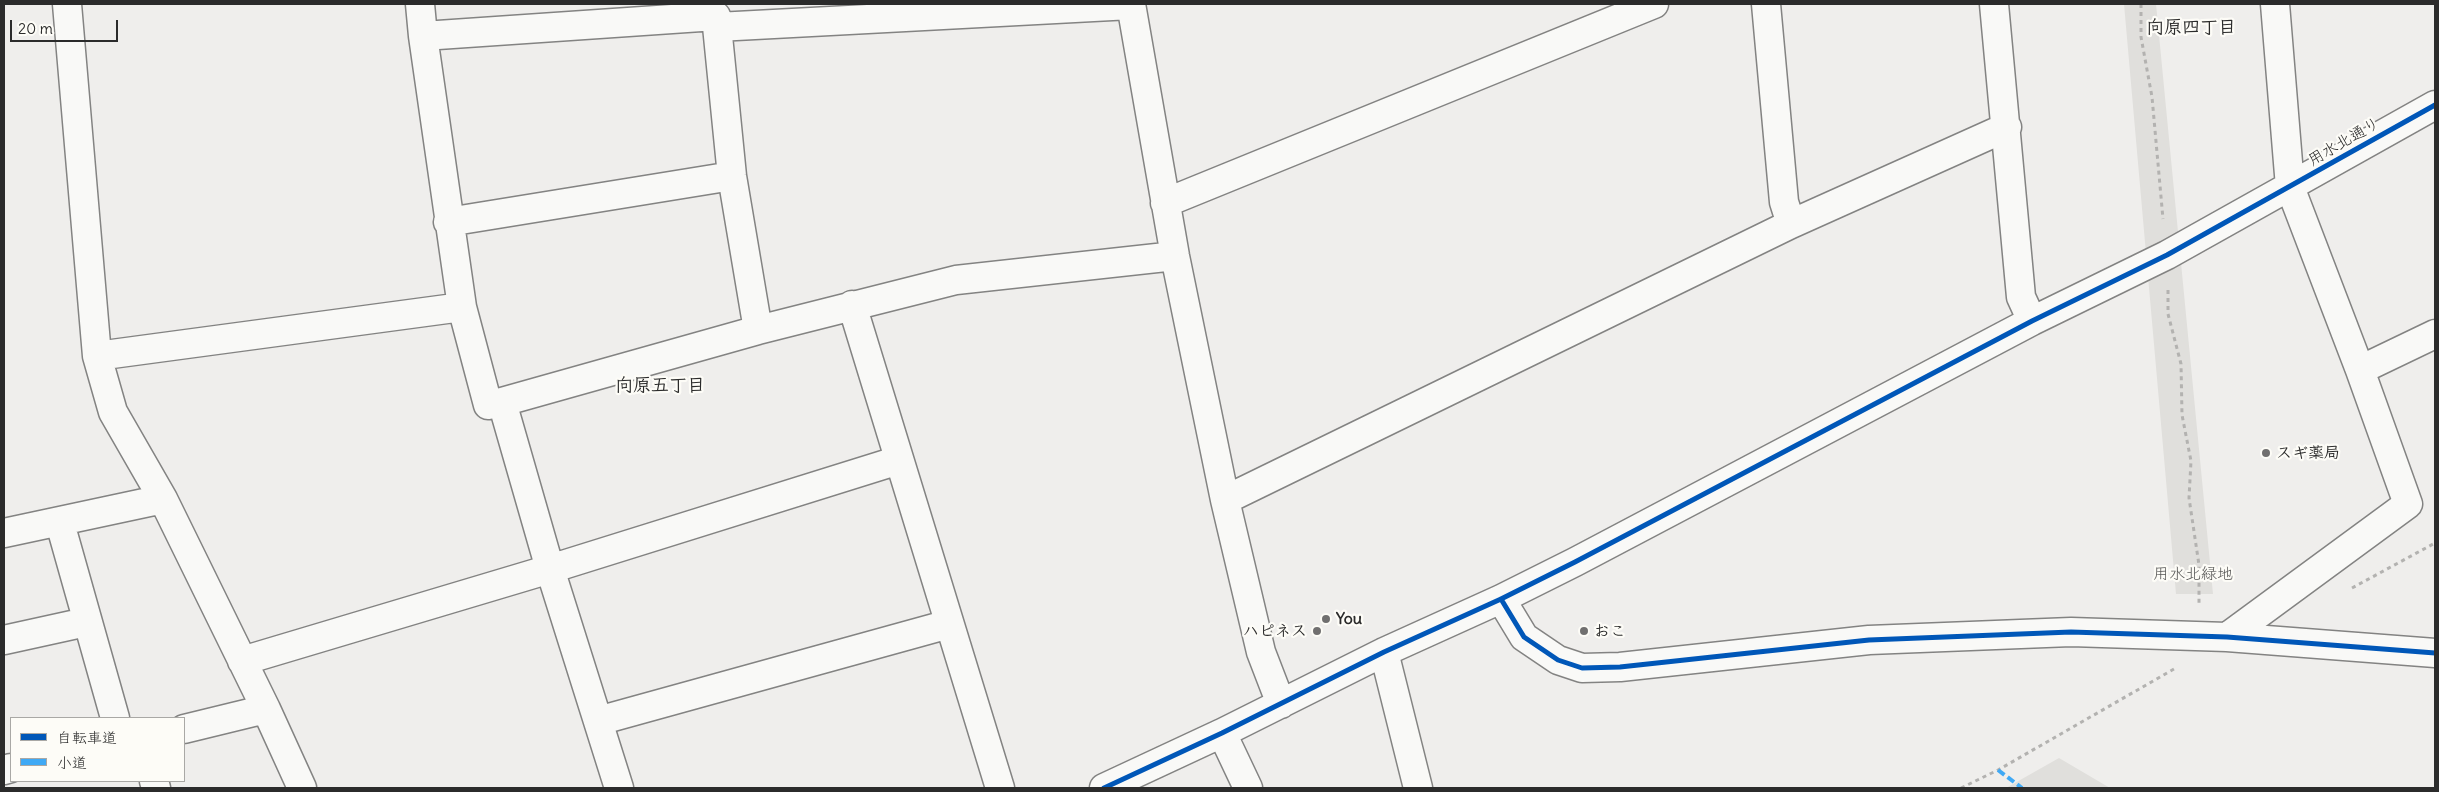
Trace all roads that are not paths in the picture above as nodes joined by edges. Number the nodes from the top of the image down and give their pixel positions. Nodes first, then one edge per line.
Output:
1 (67, 4) edge
2 (420, 4) edge
3 (1131, 4) edge
4 (1654, 4) edge
5 (1766, 4) edge
6 (1994, 4) edge
7 (2275, 4) edge
8 (717, 22) junction
9 (423, 36) junction
10 (2435, 105) edge
11 (2007, 127) junction
12 (732, 176) junction
13 (2290, 187) junction
14 (1165, 203) junction
15 (448, 222) junction
16 (1791, 224) junction
17 (1175, 256) junction
18 (852, 305) junction
19 (462, 307) junction
20 (2032, 321) junction
21 (758, 330) junction
22 (2435, 334) edge
23 (98, 356) junction
24 (2360, 370) junction
25 (502, 402) junction
26 (899, 460) junction
27 (163, 499) junction
28 (1225, 500) junction
29 (60, 522) junction
30 (4, 533) edge
31 (550, 569) junction
32 (1501, 599) junction
33 (86, 622) junction
34 (949, 624) junction
35 (2228, 638) junction
36 (4, 640) edge
37 (1384, 652) junction
38 (2435, 653) edge
39 (242, 661) junction
40 (1281, 704) junction
41 (266, 710) junction
42 (115, 717) edge
43 (598, 721) junction
44 (185, 729) edge
45 (1222, 733) junction
46 (302, 788) edge
47 (619, 788) edge
48 (999, 788) edge
49 (1104, 788) edge
50 (1248, 788) edge
51 (1418, 788) edge

1 - 23 street
2 - 9 street
3 - 8 street
3 - 14 street
4 - 14 street
5 - 16 street
6 - 11 street
7 - 13 street
8 - 9 street
8 - 12 street
9 - 15 street
10 - 13 street, 用水北通り
11 - 16 street
11 - 20 street
12 - 15 street
12 - 21 street
13 - 20 street, 用水北通り
13 - 24 street
14 - 17 street
15 - 19 street
16 - 28 street
17 - 18 street
17 - 28 street
18 - 21 street
18 - 26 street
19 - 23 street
19 - 25 street
20 - 32 street, 用水北通り
21 - 25 street
22 - 24 street
23 - 27 street
24 - 35 street
25 - 31 street
26 - 31 street
26 - 34 street
27 - 29 street
27 - 39 street
28 - 40 street
29 - 30 street
29 - 33 street
31 - 39 street
31 - 43 street
32 - 35 street
32 - 37 street, 用水北通り
33 - 36 street
33 - 42 street
34 - 43 street
34 - 48 street
35 - 38 street
37 - 40 street, 用水北通り
37 - 51 street
39 - 41 street
40 - 45 street, 用水北通り
41 - 44 street
41 - 46 street
43 - 47 street
45 - 49 street, 用水北通り
45 - 50 street

